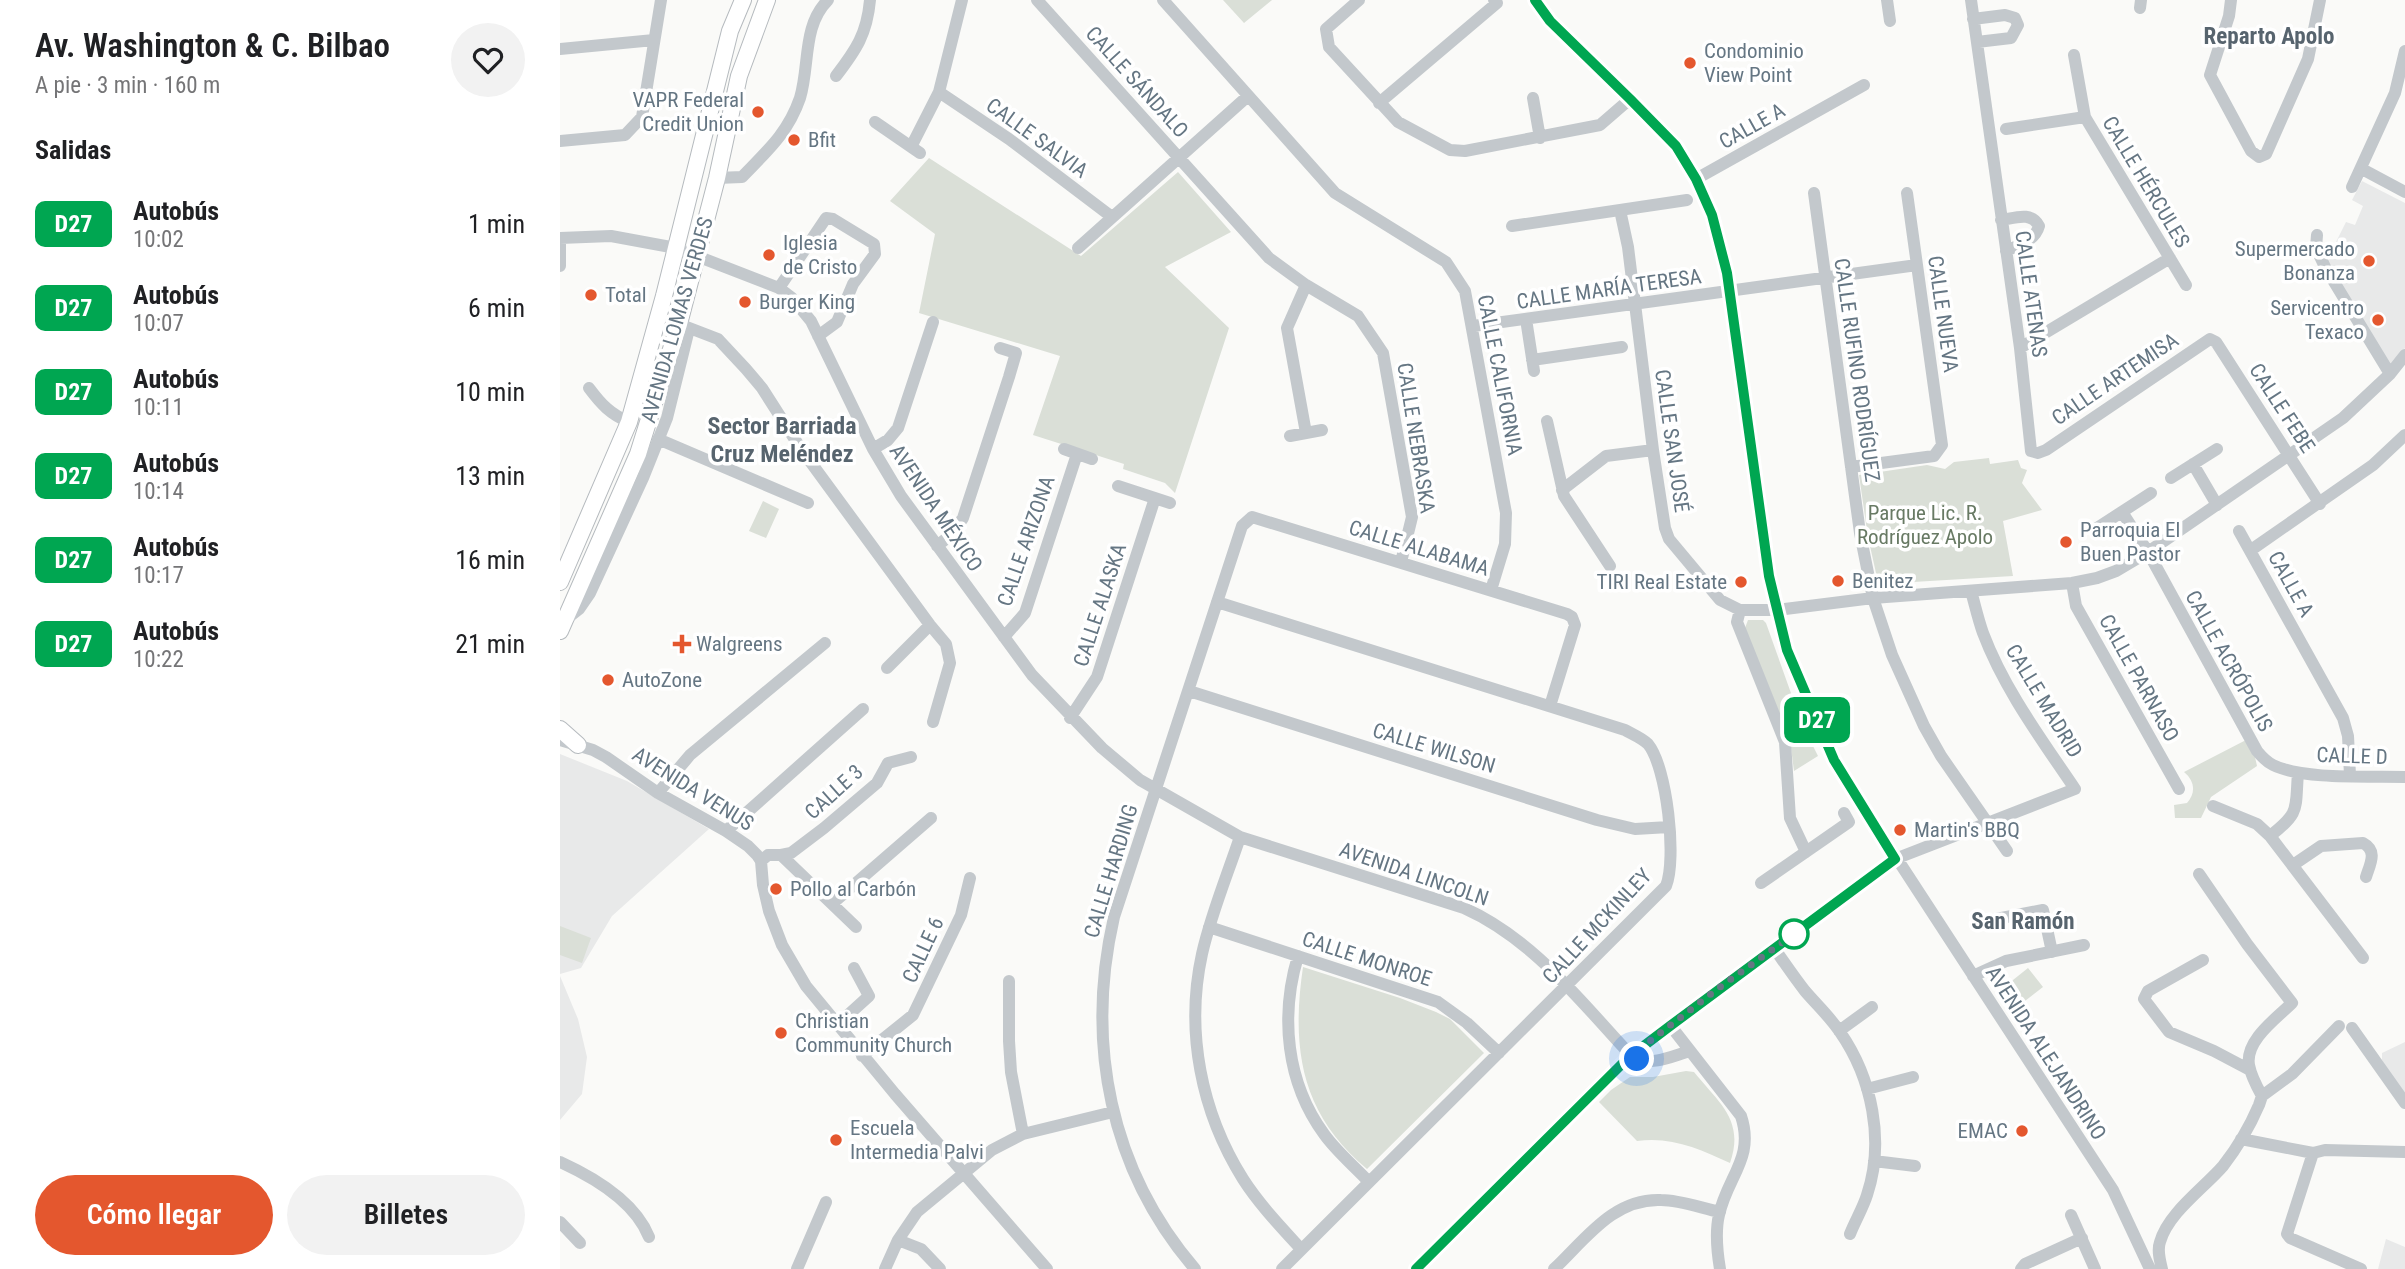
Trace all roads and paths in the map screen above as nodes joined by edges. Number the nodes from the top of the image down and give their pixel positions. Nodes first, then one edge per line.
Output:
1 (660, 0) edge
2 (743, 0) edge
3 (767, 0) edge
4 (828, 0) edge
5 (870, 0) edge
6 (962, 0) edge
7 (1037, 0) edge
8 (1163, 0) edge
9 (1359, 0) edge
10 (1494, 0) edge
11 (1535, 0) edge
12 (1888, 0) edge
13 (1971, 0) edge
14 (2231, 0) edge
15 (2320, 0) edge
16 (1973, 19) junction
17 (1890, 21) dead end
18 (654, 40) junction
19 (1977, 42) junction
20 (560, 48) edge
21 (2405, 51) edge
22 (2074, 55) dead end
23 (836, 76) dead end
24 (1864, 85) dead end
25 (939, 92) junction
26 (1248, 96) junction
27 (1532, 98) dead end
28 (1630, 99) junction
29 (1379, 103) junction
30 (2085, 117) junction
31 (875, 122) dead end
32 (1995, 130) junction
33 (1540, 138) junction
34 (560, 141) edge
35 (1179, 158) junction
36 (2362, 169) junction
37 (717, 178) junction
38 (1696, 179) junction
39 (2352, 187) dead end
40 (2405, 192) edge
41 (1814, 193) dead end
42 (1907, 193) dead end
43 (1687, 200) dead end
44 (1620, 210) junction
45 (1112, 218) junction
46 (2001, 220) junction
47 (1512, 226) dead end
48 (2317, 235) dead end
49 (560, 238) edge
50 (676, 248) junction
51 (1078, 248) dead end
52 (2006, 251) junction
53 (696, 254) junction
54 (2169, 258) junction
55 (1917, 265) junction
56 (560, 267) edge
57 (1824, 278) junction
58 (1306, 285) junction
59 (2186, 285) dead end
60 (779, 288) junction
61 (1730, 292) junction
62 (1634, 304) junction
63 (1526, 319) junction
64 (933, 322) dead end
65 (684, 326) junction
66 (1473, 326) junction
67 (818, 336) junction
68 (2207, 340) joint
69 (1622, 347) dead end
70 (1000, 348) dead end
71 (2020, 348) junction
72 (2405, 355) edge
73 (2390, 374) junction
74 (589, 388) dead end
75 (1547, 421) dead end
76 (629, 422) junction
77 (1322, 430) dead end
78 (1306, 433) junction
79 (2405, 435) edge
80 (1290, 436) dead end
81 (658, 439) junction
82 (873, 449) junction
83 (1064, 449) dead end
84 (2217, 449) dead end
85 (1653, 450) junction
86 (2046, 450) joint
87 (1077, 454) junction
88 (2290, 456) junction
89 (1092, 459) dead end
90 (2193, 464) junction
91 (1851, 467) junction
92 (2171, 478) dead end
93 (1118, 486) dead end
94 (1562, 490) junction
95 (2151, 493) dead end
96 (1155, 498) junction
97 (808, 503) dead end
98 (1170, 503) dead end
99 (2320, 503) junction
100 (2217, 505) junction
101 (2122, 512) junction
102 (1246, 520) joint
103 (2097, 528) dead end
104 (2239, 531) dead end
105 (937, 546) junction
106 (2251, 550) junction
107 (2148, 552) junction
108 (1401, 562) junction
109 (1610, 566) dead end
110 (560, 582) edge
111 (2072, 583) junction
112 (1491, 590) junction
113 (1971, 591) junction
114 (1873, 598) junction
115 (1217, 602) junction
116 (1740, 610) junction
117 (1777, 610) junction
118 (930, 625) junction
119 (562, 626) edge
120 (1004, 637) junction
121 (825, 643) dead end
122 (887, 667) dead end
123 (1189, 691) junction
124 (1550, 706) junction
125 (863, 709) dead end
126 (1070, 718) junction
127 (933, 722) dead end
128 (560, 729) edge
129 (560, 740) edge
130 (578, 745) junction
131 (911, 757) dead end
132 (2298, 773) junction
133 (2350, 775) junction
134 (2405, 777) edge
135 (2179, 789) dead end
136 (1156, 790) junction
137 (658, 793) junction
138 (2213, 806) dead end
139 (1844, 813) dead end
140 (931, 818) dead end
141 (1988, 822) junction
142 (1669, 827) junction
143 (726, 831) junction
144 (2270, 836) junction
145 (1240, 837) junction
146 (2007, 851) dead end
147 (1806, 852) junction
148 (781, 855) junction
149 (1895, 859) junction
150 (761, 861) junction
151 (2293, 865) junction
152 (2200, 874) dead end
153 (2366, 877) dead end
154 (970, 878) dead end
155 (1761, 883) dead end
156 (833, 903) junction
157 (1991, 920) dead end
158 (856, 927) dead end
159 (1209, 928) junction
160 (2084, 945) dead end
161 (1774, 948) junction
162 (2052, 952) junction
163 (1298, 956) junction
164 (2363, 958) dead end
165 (2203, 960) dead end
166 (854, 968) dead end
167 (1973, 976) junction
168 (1009, 981) dead end
169 (1567, 986) junction
170 (1872, 1007) dead end
171 (837, 1026) junction
172 (1670, 1026) junction
173 (1839, 1031) junction
174 (1690, 1051) junction
175 (1499, 1053) junction
176 (1631, 1055) junction
177 (862, 1056) junction
178 (2250, 1070) junction
179 (1913, 1077) dead end
180 (1867, 1089) junction
181 (2262, 1097) junction
182 (2405, 1103) edge
183 (1112, 1112) junction
184 (1023, 1134) junction
185 (2241, 1139) junction
186 (2405, 1152) edge
187 (2313, 1153) junction
188 (1874, 1161) junction
189 (560, 1162) edge
190 (1915, 1166) dead end
191 (963, 1173) junction
192 (1369, 1182) junction
193 (826, 1202) dead end
194 (1720, 1212) junction
195 (2071, 1215) dead end
196 (560, 1222) edge
197 (1850, 1234) dead end
198 (649, 1237) dead end
199 (2082, 1238) junction
200 (898, 1240) junction
201 (580, 1243) dead end
202 (1301, 1248) junction
203 (1561, 1267) edge
204 (797, 1269) edge
205 (886, 1269) edge
206 (940, 1269) edge
207 (1047, 1269) edge
208 (1195, 1269) edge
209 (1282, 1269) edge
210 (1416, 1269) edge
211 (1720, 1269) edge
212 (2021, 1269) edge
213 (2095, 1269) edge
214 (2150, 1269) edge
215 (2162, 1269) edge
216 (2361, 1269) edge

1 - 18 street
2 - 50 main road, AVENIDA LOMAS VERDES
3 - 37 main road, AVENIDA LOMAS VERDES
4 - 37 street
5 - 23 street
6 - 25 street
7 - 35 street, CALLE SÁNDALO
8 - 26 street, CALLE CALIFORNIA
9 - 29 street
10 - 29 street
11 - 28 street, AVENIDA ALEJANDRINO
12 - 17 street
13 - 16 street, CALLE ATENAS
14 - 15 street
16 - 19 street, CALLE ATENAS
16 - 19 street
18 - 20 street
18 - 34 street
19 - 32 street, CALLE ATENAS
21 - 36 street
22 - 30 street, CALLE HÉRCULES
24 - 38 street, CALLE A
25 - 31 street
25 - 45 street, CALLE SALVIA
26 - 35 street
26 - 66 street, CALLE CALIFORNIA
27 - 33 street
28 - 33 street
28 - 38 street, AVENIDA ALEJANDRINO
29 - 33 street
30 - 32 street
30 - 54 street, CALLE HÉRCULES
32 - 46 street, CALLE ATENAS
35 - 45 street
35 - 58 street, CALLE NEBRASKA
36 - 39 street
36 - 40 street
37 - 53 main road, AVENIDA LOMAS VERDES
38 - 61 street, AVENIDA ALEJANDRINO
41 - 57 street, CALLE RUFINO RODRÍGUEZ
42 - 55 street, CALLE NUEVA
43 - 44 street
44 - 47 street
44 - 62 street, CALLE SAN JOSÉ
45 - 51 street
46 - 52 street, CALLE ATENAS
46 - 52 street
48 - 73 street
49 - 50 street, AVENIDA MÉXICO
49 - 56 street
50 - 53 street, AVENIDA MÉXICO
50 - 76 main road, AVENIDA LOMAS VERDES
52 - 71 street, CALLE ATENAS
53 - 60 street, AVENIDA MÉXICO
53 - 65 main road, AVENIDA LOMAS VERDES
54 - 59 street, CALLE HÉRCULES
54 - 71 street
55 - 57 street, CALLE MARÍA TERESA
55 - 91 street, CALLE NUEVA
57 - 61 street, CALLE MARÍA TERESA
57 - 91 street, CALLE RUFINO RODRÍGUEZ
58 - 78 street
58 - 108 street, CALLE NEBRASKA
60 - 67 street, AVENIDA MÉXICO
60 - 67 street
61 - 62 street, CALLE MARÍA TERESA
61 - 117 street, AVENIDA ALEJANDRINO
62 - 63 street, CALLE MARÍA TERESA
62 - 85 street, CALLE SAN JOSÉ
63 - 66 street, CALLE MARÍA TERESA
63 - 69 street
64 - 82 street
65 - 81 street
65 - 118 street
65 - 119 main road, AVENIDA LOMAS VERDES
66 - 112 street, CALLE CALIFORNIA
67 - 82 street, AVENIDA MÉXICO
68 - 86 street, CALLE ARTEMISA
68 - 88 street, CALLE FEBE
70 - 105 street
71 - 86 street, CALLE ATENAS
72 - 73 street
73 - 88 street
74 - 76 street
75 - 94 street
76 - 110 main road, AVENIDA LOMAS VERDES
77 - 78 street
78 - 80 street
79 - 99 street, CALLE A
81 - 97 street
81 - 119 street
82 - 105 street, AVENIDA MÉXICO
83 - 87 street
84 - 90 street
85 - 94 street
85 - 116 street, CALLE SAN JOSÉ
87 - 89 street
87 - 120 street, CALLE ARIZONA
88 - 99 street, CALLE FEBE
88 - 100 street
90 - 92 street
90 - 100 street
91 - 114 street, CALLE RUFINO RODRÍGUEZ
93 - 96 street
94 - 109 street
95 - 101 street
96 - 98 street
96 - 126 street, CALLE ALASKA
99 - 106 street, CALLE A
100 - 107 street
101 - 103 street
101 - 107 street, CALLE ACRÓPOLIS
102 - 108 street, CALLE ALABAMA
102 - 115 street, CALLE HARDING
104 - 106 street
105 - 120 street, AVENIDA MÉXICO
106 - 133 street, CALLE A
107 - 111 street
107 - 132 street, CALLE ACRÓPOLIS
108 - 112 street, CALLE ALABAMA
111 - 113 street
111 - 135 street, CALLE PARNASO
112 - 124 street, CALLE ALABAMA
113 - 114 street
113 - 141 street, CALLE MADRID
114 - 117 street
114 - 141 street, CALLE RUFINO RODRÍGUEZ
115 - 123 street, CALLE HARDING
115 - 124 street, CALLE MCKINLEY
116 - 117 street
116 - 147 street
117 - 149 street, AVENIDA ALEJANDRINO
118 - 122 street
118 - 127 street
120 - 126 street, AVENIDA MÉXICO
121 - 137 street
123 - 136 street, CALLE HARDING
123 - 142 street, CALLE WILSON
124 - 142 street, CALLE MCKINLEY
125 - 143 street
126 - 136 street, AVENIDA MÉXICO
128 - 130 main road
129 - 130 street, AVENIDA VENUS
130 - 137 street, AVENIDA VENUS
131 - 148 street, CALLE 3
132 - 133 street, CALLE D
132 - 144 street
133 - 134 street, CALLE D
136 - 145 street, AVENIDA LINCOLN
136 - 183 street, CALLE HARDING
137 - 143 street, AVENIDA VENUS
138 - 144 street
139 - 147 street
140 - 156 street
141 - 146 street, CALLE RUFINO RODRÍGUEZ
141 - 149 street
142 - 169 street, CALLE MCKINLEY
143 - 150 street, AVENIDA VENUS
144 - 151 street
145 - 159 street
145 - 169 street, AVENIDA LINCOLN
147 - 155 street
148 - 150 street, CALLE 3
148 - 156 street
149 - 161 street
149 - 167 street, AVENIDA ALEJANDRINO
150 - 171 street, AVENIDA VENUS
151 - 153 street
151 - 164 street
152 - 178 street
154 - 177 street, CALLE 6
156 - 158 street
157 - 162 street
159 - 163 street, CALLE MONROE
159 - 202 street
160 - 162 street
161 - 172 street
161 - 173 street
162 - 167 street
163 - 175 street, CALLE MONROE
163 - 192 street
165 - 178 street
166 - 171 street
167 - 214 street, AVENIDA ALEJANDRINO
168 - 184 street
169 - 175 street, CALLE MCKINLEY
169 - 176 street, AVENIDA LINCOLN
170 - 173 street
171 - 177 street, AVENIDA VENUS
172 - 174 street
172 - 176 street
173 - 180 street
174 - 176 street
174 - 194 street
175 - 192 street, CALLE MCKINLEY
176 - 210 street
177 - 191 street, AVENIDA VENUS
178 - 181 street
179 - 180 street
180 - 188 street
181 - 182 street
181 - 185 street
183 - 184 street
183 - 208 street, CALLE HARDING
184 - 191 street
185 - 187 street
185 - 215 street
186 - 187 street
187 - 216 street
188 - 190 street
188 - 197 street
189 - 198 street
191 - 200 street
191 - 207 street, AVENIDA VENUS
192 - 202 street, CALLE MCKINLEY
193 - 204 street
194 - 203 street
194 - 211 street
195 - 199 street
196 - 201 street
199 - 212 street
199 - 213 street
200 - 205 street
200 - 206 street
202 - 209 street, CALLE MCKINLEY

